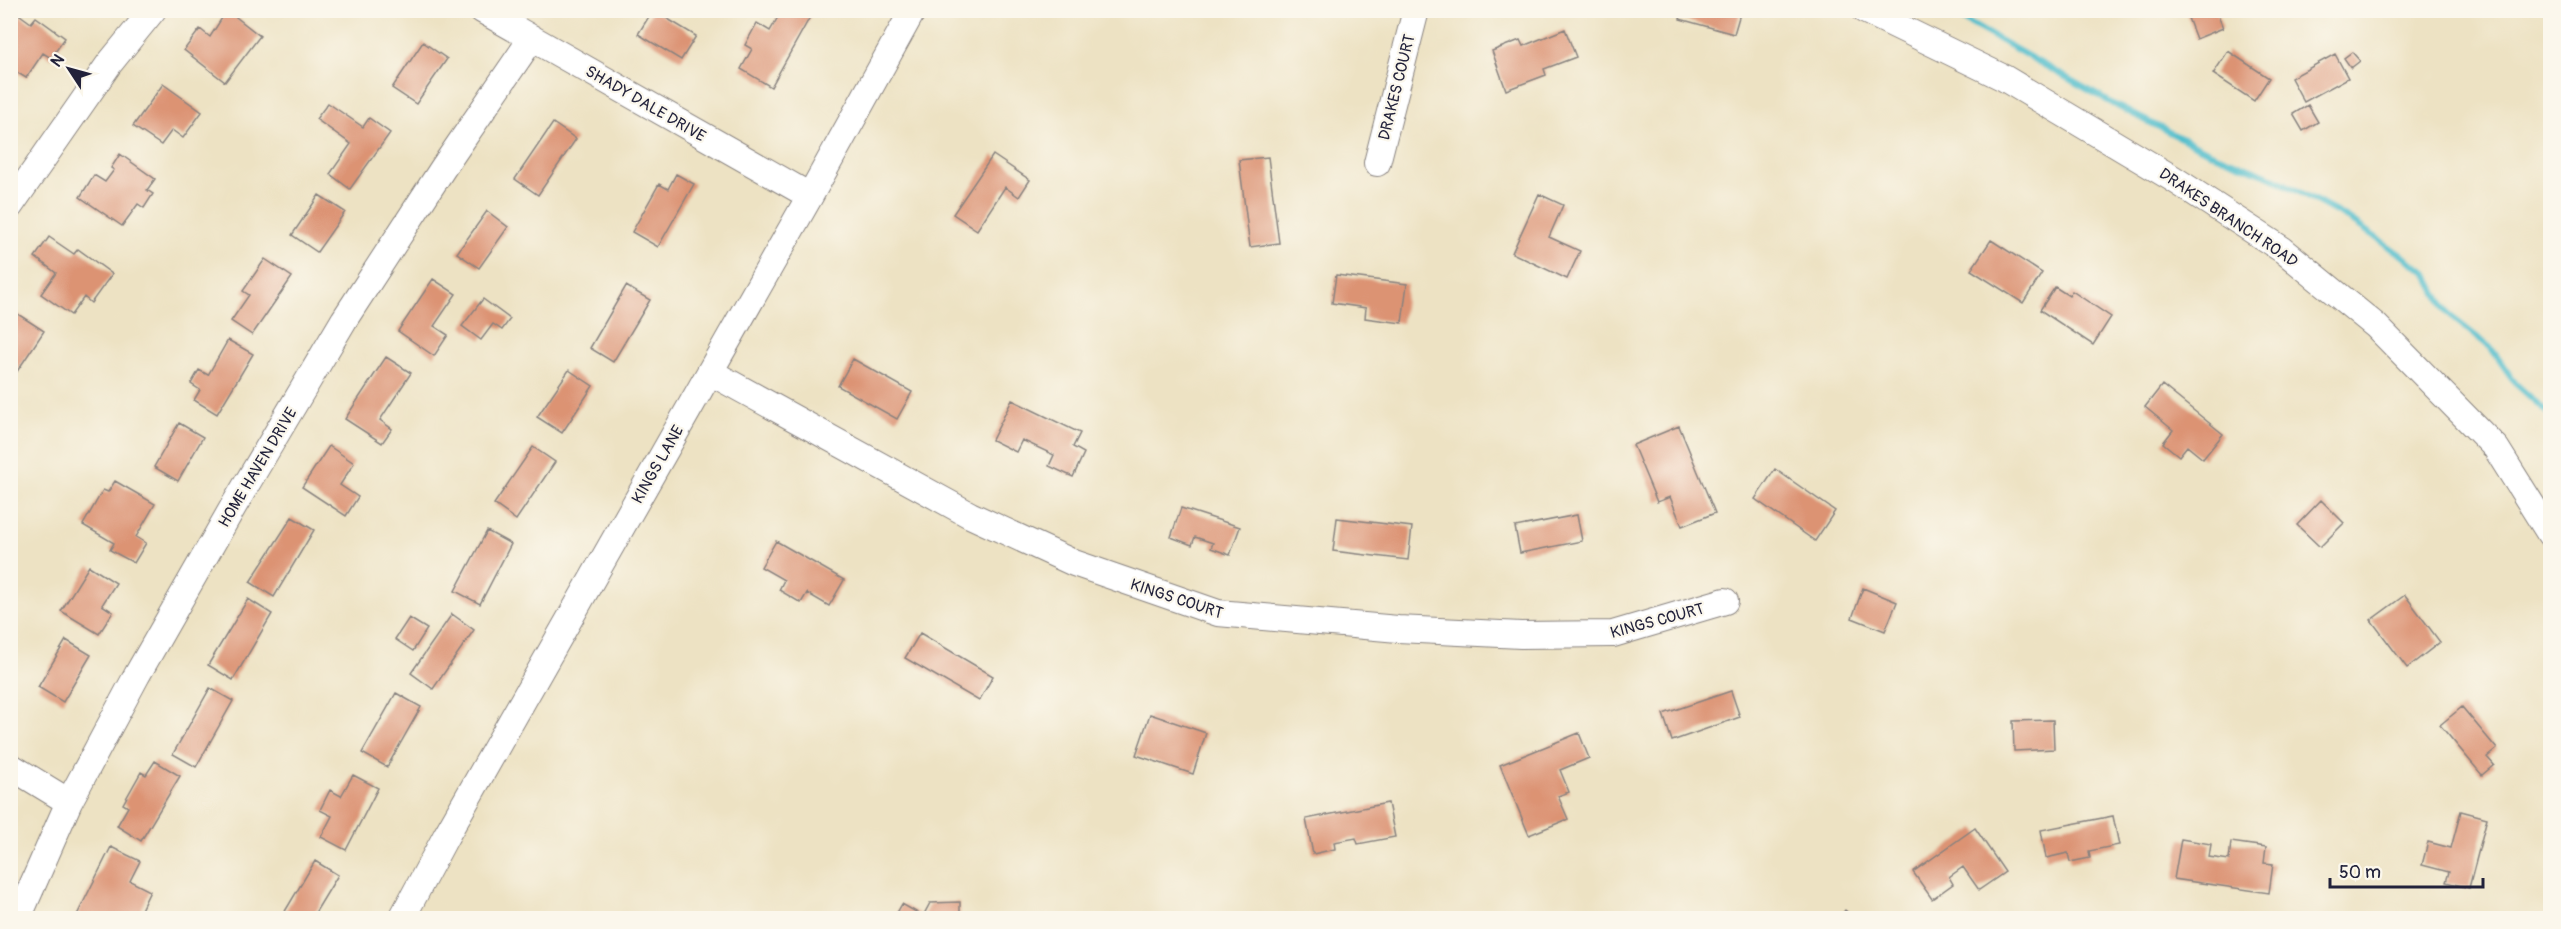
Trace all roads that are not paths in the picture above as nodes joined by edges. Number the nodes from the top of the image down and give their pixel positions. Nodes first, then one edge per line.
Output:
1 (153, 10) edge
2 (482, 10) edge
3 (913, 10) edge
4 (1416, 10) edge
5 (1864, 10) edge
6 (532, 38) junction
7 (1377, 163) dead end
8 (810, 195) junction
9 (10, 206) edge
10 (710, 372) junction
11 (2550, 534) edge
12 (1725, 602) dead end
13 (10, 766) edge
14 (69, 802) junction
15 (18, 918) edge
16 (402, 918) edge

1 - 9 street
2 - 6 street, SHADY DALE DRIVE
3 - 8 street, KINGS LANE
4 - 7 street, DRAKES COURT
5 - 11 street, DRAKES BRANCH ROAD
6 - 8 street, SHADY DALE DRIVE
6 - 14 street, HOME HAVEN DRIVE
8 - 10 street, KINGS LANE
10 - 12 street, KINGS COURT
10 - 16 street, KINGS LANE
13 - 14 street
14 - 15 street, HOME HAVEN DRIVE

